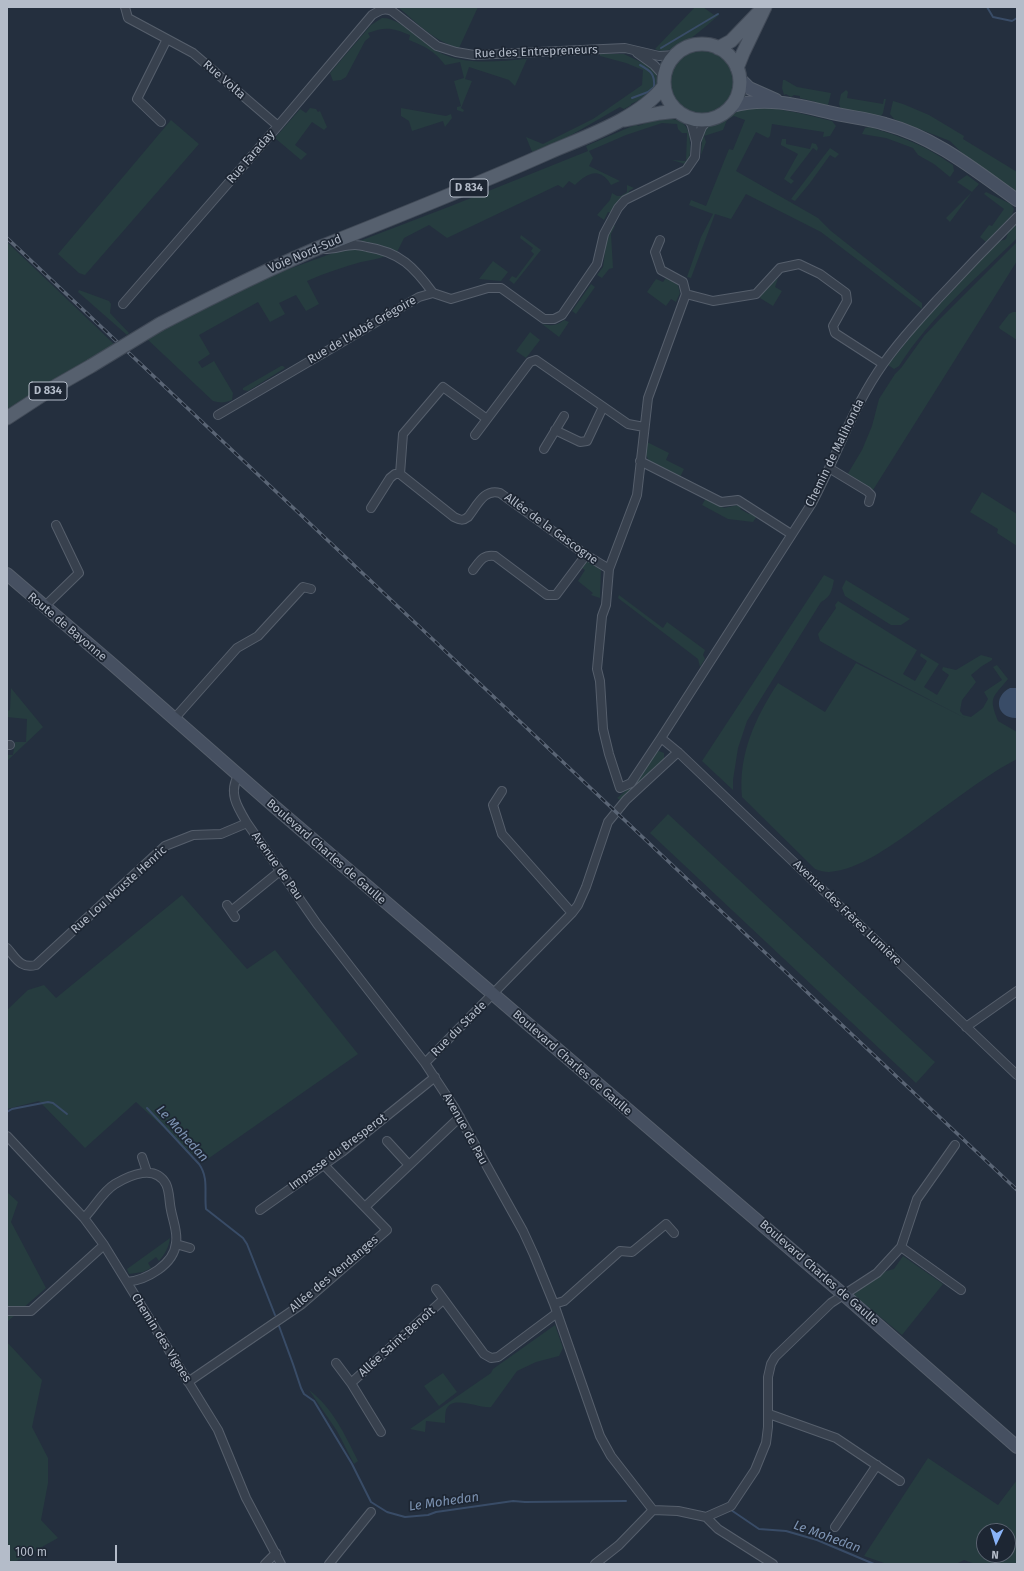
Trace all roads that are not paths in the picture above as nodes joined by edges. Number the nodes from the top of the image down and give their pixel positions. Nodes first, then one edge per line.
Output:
1 (125, 7) edge
2 (764, 7) edge
3 (379, 8) edge
4 (167, 39) junction
5 (718, 48) junction
6 (634, 50) junction
7 (676, 55) junction
8 (738, 73) junction
9 (664, 81) junction
10 (779, 102) junction
11 (732, 106) junction
12 (683, 114) junction
13 (708, 120) junction
14 (619, 121) junction
15 (161, 122) dead end
16 (278, 126) junction
17 (696, 142) junction
18 (1017, 200) edge
19 (1017, 217) edge
20 (660, 240) dead end
21 (316, 249) junction
22 (433, 293) junction
23 (686, 294) junction
24 (123, 304) dead end
25 (883, 364) junction
26 (603, 406) junction
27 (218, 414) dead end
28 (564, 416) dead end
29 (7, 418) edge
30 (487, 419) junction
31 (644, 427) junction
32 (555, 430) junction
33 (475, 435) dead end
34 (544, 449) dead end
35 (640, 461) junction
36 (829, 468) junction
37 (400, 474) junction
38 (869, 502) dead end
39 (370, 508) dead end
40 (56, 525) dead end
41 (791, 534) junction
42 (586, 555) junction
43 (609, 569) junction
44 (473, 570) dead end
45 (7, 574) edge
46 (311, 589) dead end
47 (44, 607) junction
48 (128, 679) joint
49 (174, 719) junction
50 (667, 729) junction
51 (661, 738) junction
52 (678, 752) junction
53 (238, 776) junction
54 (502, 791) dead end
55 (247, 823) junction
56 (280, 871) junction
57 (231, 911) dead end
58 (572, 913) junction
59 (7, 948) edge
60 (1017, 991) edge
61 (493, 995) junction
62 (966, 1027) junction
63 (424, 1063) junction
64 (1017, 1075) edge
65 (435, 1076) junction
66 (460, 1117) junction
67 (7, 1136) edge
68 (387, 1141) dead end
69 (955, 1145) dead end
70 (142, 1157) dead end
71 (324, 1164) junction
72 (409, 1165) junction
73 (147, 1172) junction
74 (366, 1206) junction
75 (260, 1210) dead end
76 (84, 1218) junction
77 (674, 1233) dead end
78 (176, 1244) junction
79 (104, 1245) junction
80 (900, 1247) junction
81 (190, 1248) dead end
82 (127, 1282) junction
83 (436, 1290) dead end
84 (961, 1290) dead end
85 (844, 1295) junction
86 (443, 1300) junction
87 (554, 1304) junction
88 (7, 1310) edge
89 (557, 1313) junction
90 (336, 1362) dead end
91 (188, 1382) junction
92 (351, 1383) junction
93 (768, 1414) junction
94 (381, 1432) dead end
95 (1017, 1447) edge
96 (877, 1466) junction
97 (900, 1481) dead end
98 (653, 1510) junction
99 (371, 1512) dead end
100 (706, 1517) junction
101 (835, 1527) dead end
102 (276, 1553) junction
103 (265, 1564) edge
104 (281, 1564) edge
105 (329, 1564) edge
106 (595, 1564) edge
107 (773, 1564) edge

1 - 4 street, Rue Volta
2 - 5 main road
2 - 8 main road
3 - 6 street, Rue des Entrepreneurs
3 - 16 street, Rue Faraday
4 - 15 street
4 - 16 street, Rue Volta
5 - 7 main road
5 - 8 main road
6 - 7 street, Rue des Entrepreneurs
6 - 9 street
7 - 9 main road
8 - 10 main road
8 - 11 main road
9 - 12 main road
9 - 14 main road, Voie Nord-Sud / D 834
10 - 11 main road
10 - 18 main road
11 - 13 main road
12 - 13 main road
12 - 14 main road, Voie Nord-Sud / D 834
12 - 17 street
13 - 17 street
14 - 21 main road, Voie Nord-Sud / D 834
16 - 24 street, Rue Faraday
17 - 22 street
19 - 25 street, Chemin de Malihonda
20 - 23 street
21 - 22 street, Rue de l'Abbé Grégoire
21 - 29 main road, Voie Nord-Sud / D 834, bridge
22 - 27 street, Rue de l'Abbé Grégoire
23 - 25 street
23 - 31 street
25 - 36 street, Chemin de Malihonda
26 - 30 street
26 - 31 street
26 - 32 street
28 - 32 street
30 - 33 street
30 - 37 street
31 - 35 street
32 - 34 street
35 - 41 street
35 - 43 street
36 - 38 street
36 - 41 street, Chemin de Malihonda
37 - 39 street
37 - 42 street, Allée de la Gascogne
40 - 47 street
41 - 50 street, Chemin de Malihonda
42 - 43 street, Allée de la Gascogne
42 - 44 street
43 - 51 street, Chemin de Malihonda
45 - 47 main road, Route de Bayonne
46 - 49 street
47 - 48 main road, Route de Bayonne
48 - 49 main road, Boulevard Charles de Gaulle
49 - 53 main road, Boulevard Charles de Gaulle
50 - 51 street, Chemin de Malihonda
50 - 52 street
51 - 52 street
52 - 58 street
52 - 62 street, Avenue des Frères Lumière
53 - 55 street, Avenue de Pau
53 - 61 main road, Boulevard Charles de Gaulle
54 - 58 street
55 - 56 street, Avenue de Pau
55 - 59 street, Rue Lou Nouste Henric
56 - 57 street
56 - 63 street, Avenue de Pau
58 - 61 street
60 - 62 street
61 - 63 street, Rue du Stade
61 - 85 main road, Boulevard Charles de Gaulle
62 - 64 street, Avenue des Frères Lumière
63 - 65 street, Avenue de Pau
65 - 66 street, Avenue de Pau
65 - 71 street, Impasse du Bresperot
66 - 72 street
66 - 87 street, Avenue de Pau
67 - 76 street, Chemin des Vignes
68 - 72 street
69 - 80 street
70 - 73 street
71 - 74 street
71 - 75 street, Impasse du Bresperot
72 - 74 street
73 - 76 street
73 - 78 street
74 - 91 street, Allée des Vendanges
76 - 79 street, Chemin des Vignes
77 - 87 street
78 - 81 street
78 - 82 street
79 - 82 street, Chemin des Vignes
79 - 88 street
80 - 84 street
80 - 85 street
82 - 91 street, Chemin des Vignes
83 - 86 street
85 - 93 street
85 - 95 main road, Boulevard Charles de Gaulle
86 - 89 street
86 - 92 street, Allée Saint-Benoît
87 - 89 street, Avenue de Pau
89 - 98 street, Avenue de Pau
90 - 92 street
91 - 102 street, Chemin des Vignes
92 - 94 street
93 - 96 street
93 - 100 street
96 - 97 street
96 - 101 street
98 - 100 street
98 - 106 street
99 - 105 street
100 - 107 street
102 - 103 street
102 - 104 street, Chemin des Vignes

